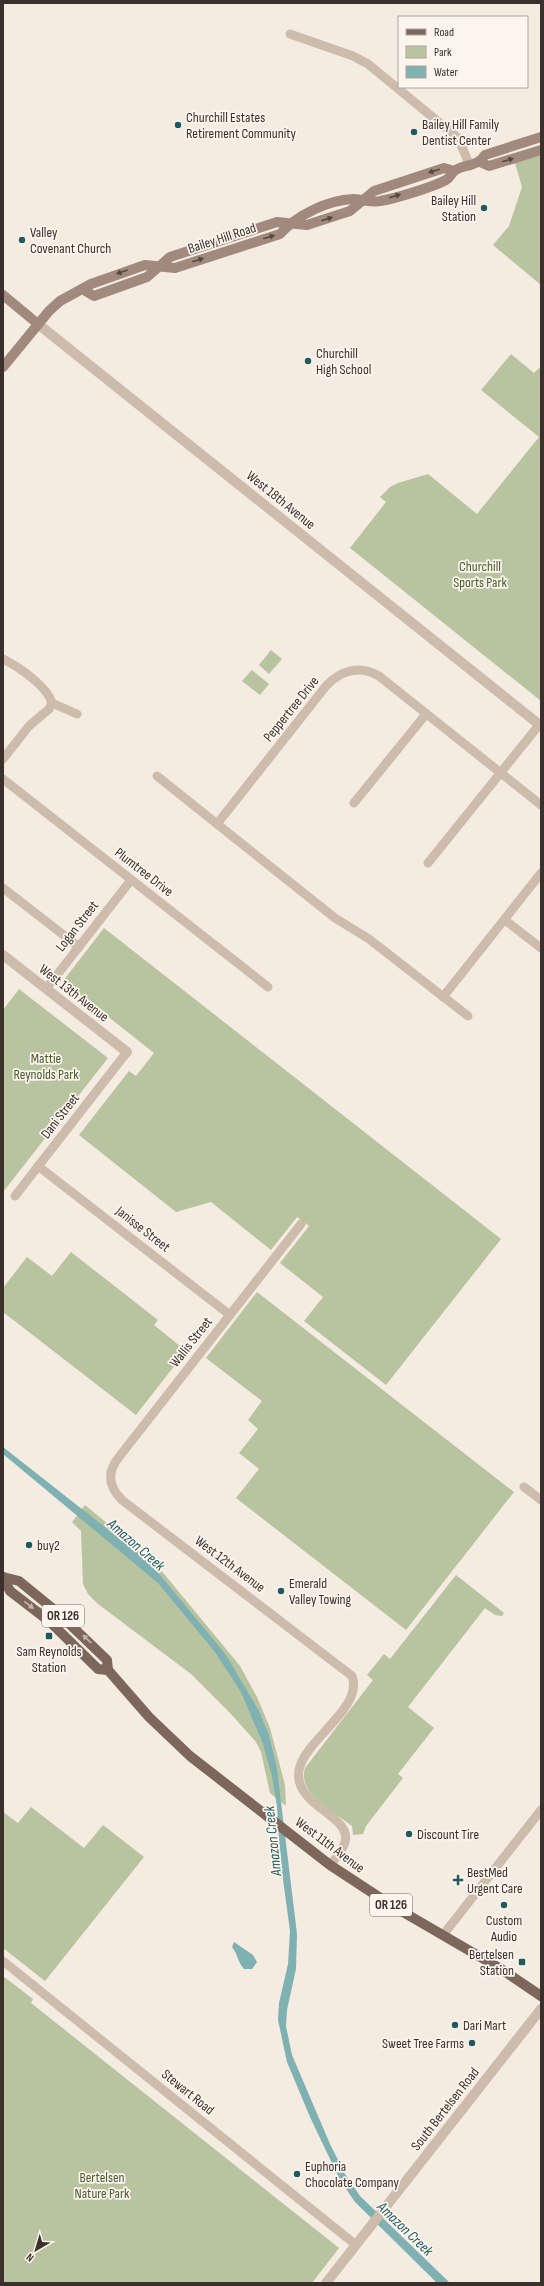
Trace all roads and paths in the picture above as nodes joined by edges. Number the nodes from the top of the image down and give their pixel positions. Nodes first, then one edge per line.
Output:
1 (290, 34) dead end
2 (541, 137) edge
3 (541, 150) edge
4 (475, 164) junction
5 (3, 295) edge
6 (38, 324) junction
7 (3, 367) edge
8 (3, 659) edge
9 (52, 703) junction
10 (77, 714) dead end
11 (426, 714) junction
12 (540, 725) edge
13 (3, 759) edge
14 (501, 773) junction
15 (158, 776) dead end
16 (3, 779) edge
17 (354, 803) dead end
18 (541, 805) edge
19 (217, 824) junction
20 (428, 863) dead end
21 (541, 873) edge
22 (131, 880) junction
23 (3, 888) edge
24 (505, 920) junction
25 (79, 947) junction
26 (541, 948) edge
27 (3, 955) edge
28 (268, 988) dead end
29 (46, 989) junction
30 (443, 996) junction
31 (468, 1016) dead end
32 (127, 1052) joint
33 (38, 1166) junction
34 (15, 1196) dead end
35 (301, 1224) dead end
36 (230, 1315) junction
37 (110, 1481) joint
38 (524, 1487) dead end
39 (541, 1500) edge
40 (3, 1577) edge
41 (541, 1810) edge
42 (330, 1865) junction
43 (443, 1935) junction
44 (3, 1961) edge
45 (541, 1996) edge
46 (541, 2009) edge
47 (356, 2245) junction
48 (326, 2283) edge

1 - 4 street
2 - 4 main road, Bailey Hill Road
4 -> 3 main road, Bailey Hill Road
4 - 6 main road, Bailey Hill Road
5 - 6 main road, West 18th Avenue
6 - 7 main road, Bailey Hill Road
6 - 12 street, West 18th Avenue
8 - 9 street
9 - 10 street
9 - 13 street
11 - 14 street, Peppertree Drive
11 - 17 street
11 - 19 street, Peppertree Drive
12 - 14 street
14 - 18 street, Peppertree Drive
14 - 20 street
15 - 19 street
16 - 22 street, Plumtree Drive
19 - 30 street
21 - 24 street
22 - 25 street, Logan Street
22 - 28 street, Plumtree Drive
23 - 25 street
24 - 26 street
24 - 30 street
25 - 29 street, Logan Street
27 - 29 street, West 13th Avenue
29 - 32 street, West 13th Avenue
30 - 31 street
32 - 33 street, Dani Street
33 - 34 street, Dani Street
33 - 36 street, Janisse Street
35 - 36 street, Wallis Street
36 - 37 street, Wallis Street
37 - 42 street, West 12th Avenue
38 - 39 street
40 - 42 main road, West 11th Avenue / OR 126
41 - 43 street
42 - 43 main road, West 11th Avenue / OR 126
43 - 45 main road, West 11th Avenue / OR 126
44 - 47 street, Stewart Road
46 - 47 street, South Bertelsen Road
47 - 48 street, South Bertelsen Road

